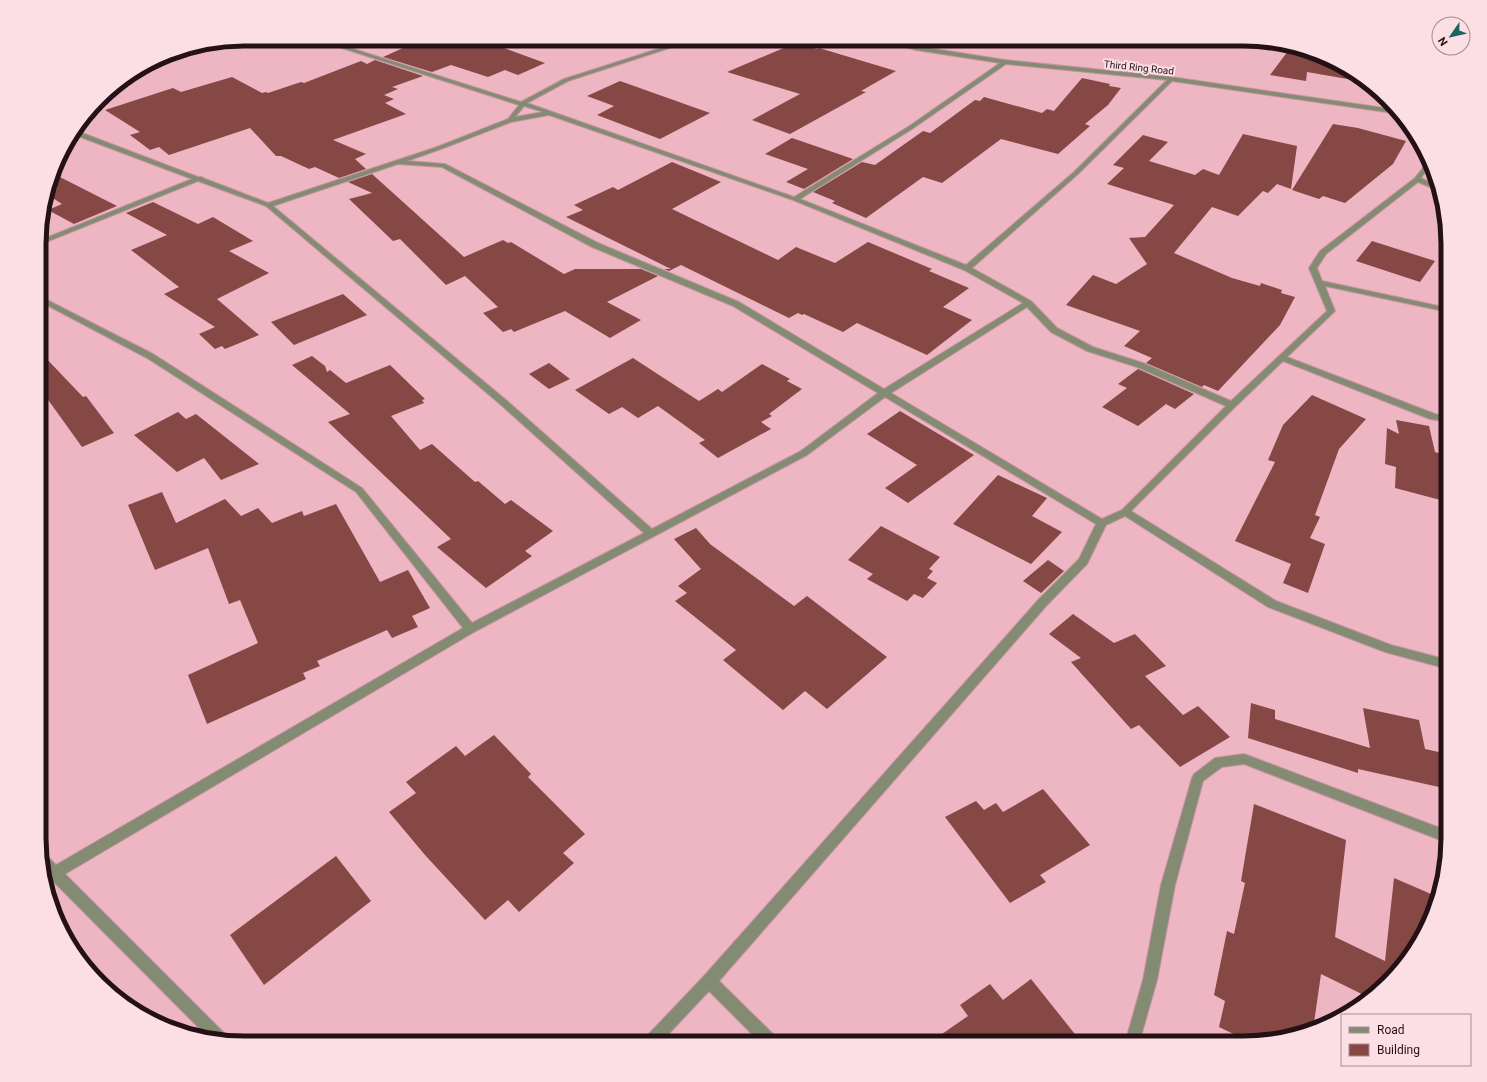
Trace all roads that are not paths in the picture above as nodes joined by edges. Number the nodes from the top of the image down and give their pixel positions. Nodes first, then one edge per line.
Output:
1 (340, 46) edge
2 (672, 46) edge
3 (907, 46) edge
4 (1005, 62) junction
5 (1171, 79) junction
6 (523, 103) junction
7 (1389, 110) edge
8 (551, 113) junction
9 (510, 120) junction
10 (79, 134) edge
11 (441, 157) junction
12 (398, 162) junction
13 (1426, 167) edge
14 (200, 178) junction
15 (1417, 179) junction
16 (1432, 186) edge
17 (795, 199) junction
18 (268, 205) junction
19 (46, 240) edge
20 (967, 268) junction
21 (1318, 282) junction
22 (46, 302) edge
23 (1028, 303) junction
24 (1441, 308) edge
25 (1282, 358) junction
26 (884, 393) junction
27 (1232, 405) junction
28 (1441, 417) edge
29 (1125, 512) junction
30 (1102, 523) junction
31 (651, 533) junction
32 (470, 630) junction
33 (1441, 663) edge
34 (1441, 834) edge
35 (48, 867) edge
36 (54, 873) junction
37 (709, 981) junction
38 (214, 1033) edge
39 (657, 1036) edge
40 (765, 1036) edge
41 (1134, 1036) edge

1 - 6 street
2 - 6 street
3 - 4 street, Third Ring Road
4 - 5 street, Third Ring Road
4 - 17 street
5 - 7 street, Third Ring Road
5 - 20 street
6 - 8 street
6 - 9 street
8 - 9 street
8 - 17 street
9 - 11 street
10 - 14 street
11 - 12 street
11 - 12 street
11 - 26 street
12 - 18 street
13 - 15 street
14 - 18 street
14 - 19 street
15 - 16 street
15 - 21 street
17 - 20 street
18 - 31 street
20 - 23 street
21 - 24 street
21 - 25 street
22 - 32 street
23 - 26 street
23 - 27 street
25 - 27 street
25 - 28 street
26 - 30 street
26 - 31 street
27 - 29 street
29 - 30 street
29 - 33 street
30 - 37 street
31 - 32 street
32 - 36 street
34 - 41 street
35 - 36 street
36 - 38 street
37 - 39 street
37 - 40 street

